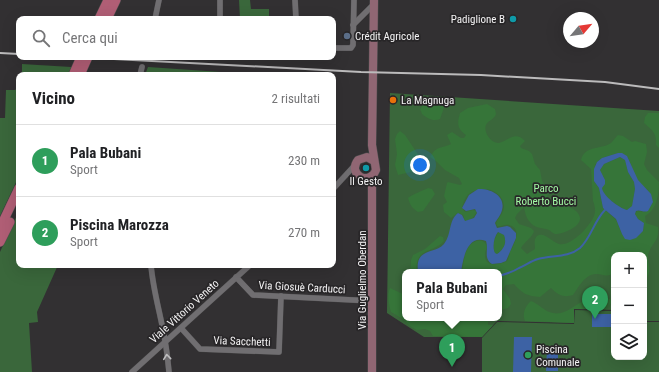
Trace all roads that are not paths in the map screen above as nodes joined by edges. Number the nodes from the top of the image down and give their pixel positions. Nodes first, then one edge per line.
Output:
1 (108, 0) edge
2 (116, 0) edge
3 (159, 0) edge
4 (220, 0) edge
5 (295, 0) edge
6 (354, 0) edge
7 (374, 2) edge
8 (100, 16) edge
9 (108, 16) edge
10 (156, 16) edge
11 (220, 16) edge
12 (296, 16) edge
13 (353, 25) junction
14 (336, 48) edge
15 (80, 60) edge
16 (87, 60) edge
17 (142, 67) dead end
18 (74, 72) edge
19 (81, 72) edge
20 (141, 72) edge
21 (370, 159) junction
22 (353, 173) junction
23 (370, 177) junction
24 (336, 187) edge
25 (16, 194) edge
26 (16, 209) edge
27 (0, 228) edge
28 (0, 242) edge
29 (151, 268) edge
30 (246, 268) edge
31 (236, 277) junction
32 (281, 296) junction
33 (373, 301) junction
34 (181, 328) junction
35 (166, 342) junction
36 (132, 372) edge
37 (169, 372) edge
38 (372, 372) edge

1 - 8 main road
2 - 9 main road
3 - 10 street
4 - 11 street
5 - 12 street
6 - 13 street
7 - 13 street
7 - 21 main road, Via Guglielmo Oberdan
13 - 14 street
15 - 18 main road
16 - 19 main road
17 - 20 street
21 - 22 main road
21 - 23 main road, Via Guglielmo Oberdan
22 - 23 main road
22 - 24 street
23 - 33 main road, Via Guglielmo Oberdan
25 - 27 main road
26 - 28 main road
29 - 35 street
30 - 31 street, Viale Vittorio Veneto
31 - 32 street, Via Giosuè Carducci
31 - 34 street, Viale Vittorio Veneto
32 - 33 street, Via Giosuè Carducci
32 - 34 street, Via Sacchetti
33 - 38 main road, Via Guglielmo Oberdan
34 - 35 street, Viale Vittorio Veneto
35 - 36 street, Viale Vittorio Veneto
37 -> 35 street

